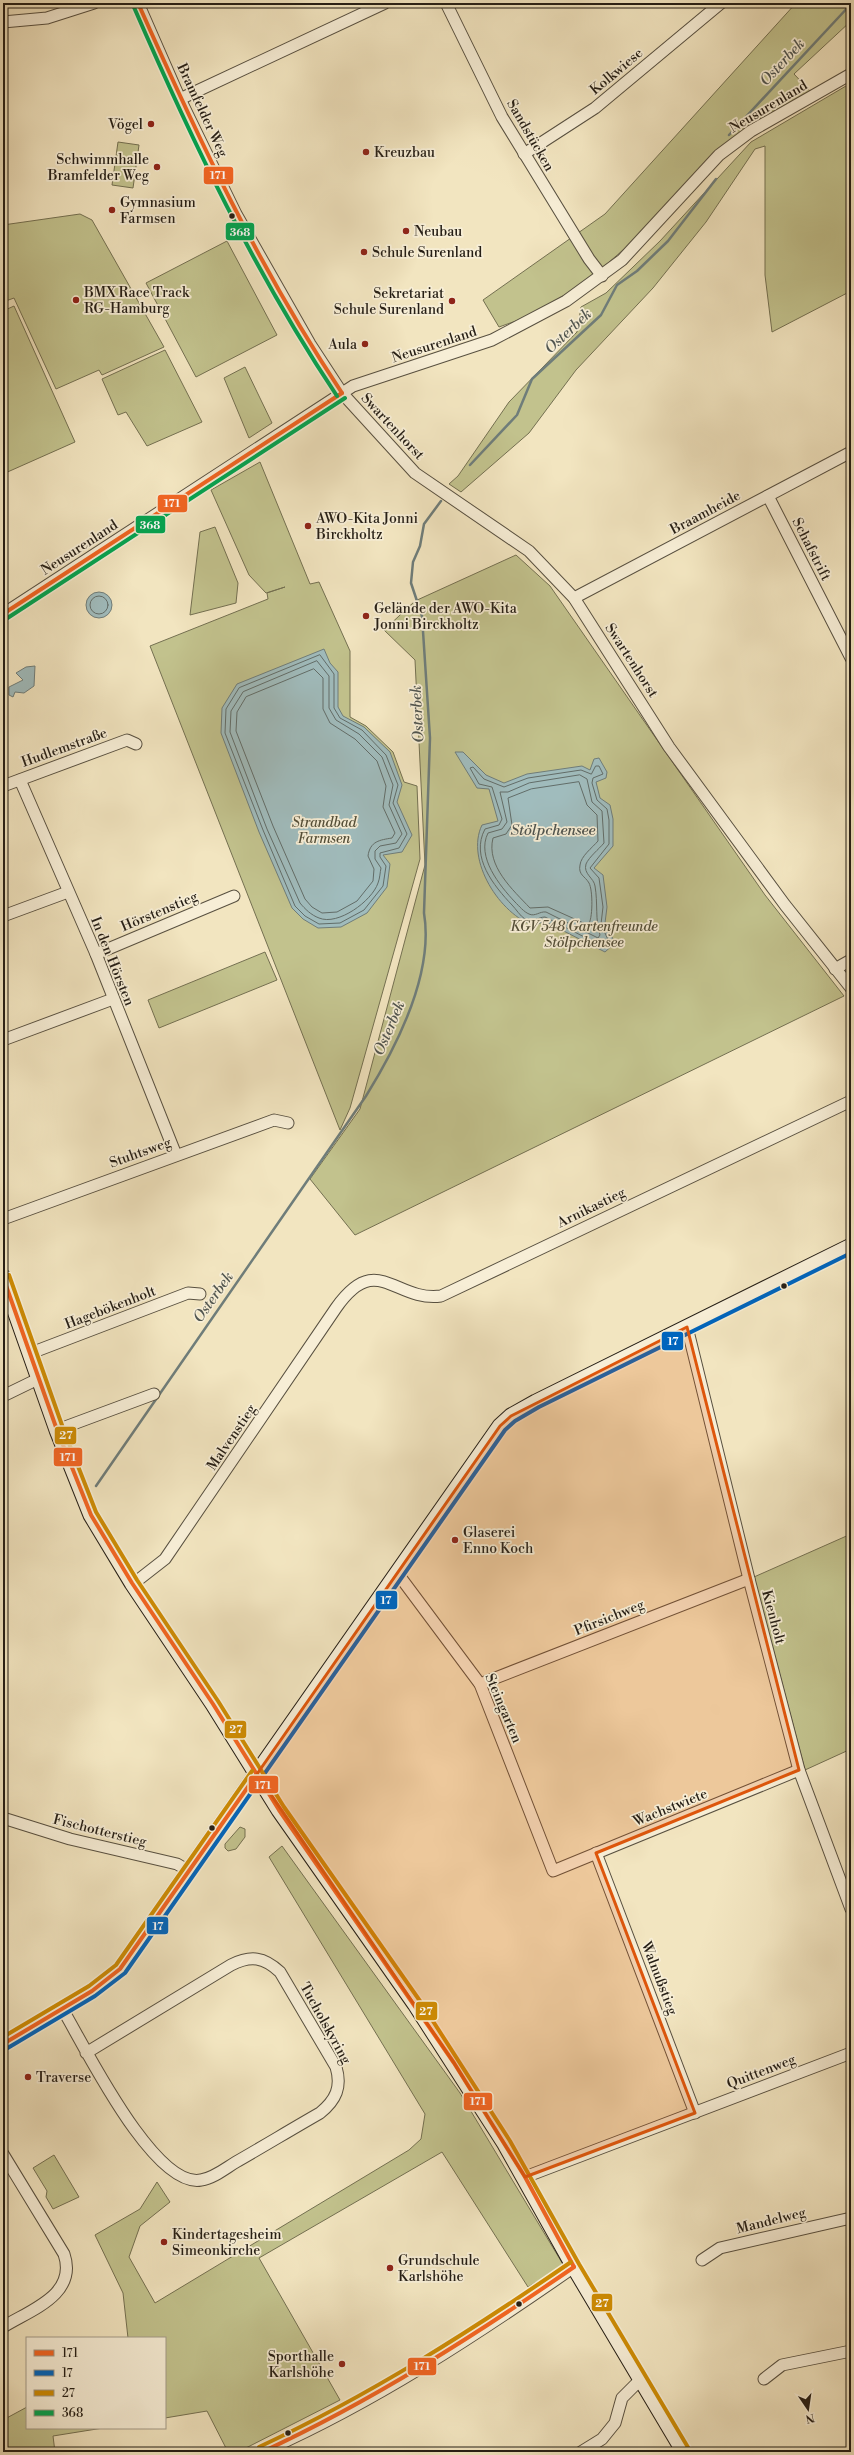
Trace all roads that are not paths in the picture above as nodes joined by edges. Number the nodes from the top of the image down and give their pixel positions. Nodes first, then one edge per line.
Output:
1 (94, 3) edge
2 (138, 3) edge
3 (385, 3) edge
4 (446, 3) edge
5 (721, 3) edge
6 (3, 22) edge
7 (851, 74) edge
8 (180, 99) junction
9 (524, 154) junction
10 (602, 276) junction
11 (342, 393) junction
12 (851, 452) edge
13 (768, 496) junction
14 (574, 598) junction
15 (3, 614) edge
16 (851, 658) edge
17 (136, 744) dead end
18 (20, 780) junction
19 (3, 786) edge
20 (68, 892) junction
21 (234, 896) dead end
22 (3, 916) edge
23 (96, 954) junction
24 (851, 960) edge
25 (835, 969) junction
26 (851, 988) edge
27 (113, 999) junction
28 (3, 1040) edge
29 (851, 1101) edge
30 (288, 1123) dead end
31 (176, 1155) junction
32 (3, 1219) edge
33 (851, 1246) edge
34 (3, 1277) edge
35 (200, 1294) dead end
36 (343, 1298) joint
37 (687, 1327) junction
38 (30, 1353) junction
39 (40, 1378) junction
40 (154, 1394) dead end
41 (3, 1396) edge
42 (57, 1430) junction
43 (398, 1574) junction
44 (749, 1579) junction
45 (133, 1584) junction
46 (480, 1684) junction
47 (799, 1770) junction
48 (256, 1774) junction
49 (3, 1818) edge
50 (596, 1853) junction
51 (189, 1870) junction
52 (553, 1871) joint
53 (851, 1909) edge
54 (63, 2010) junction
55 (3, 2044) edge
56 (86, 2053) junction
57 (851, 2053) edge
58 (696, 2113) junction
59 (3, 2154) edge
60 (525, 2178) junction
61 (851, 2218) edge
62 (702, 2260) dead end
63 (574, 2267) junction
64 (3, 2327) edge
65 (851, 2351) edge
66 (641, 2379) junction
67 (764, 2379) dead end
68 (262, 2452) edge
69 (581, 2452) edge
70 (684, 2452) edge

1 - 6 street
2 - 8 street, Bramfelder Weg
3 - 8 street
4 - 9 street, Sandstücken
5 - 9 street, Kolkwiese
7 - 10 street, Neusurenland
8 - 11 street, Bramfelder Weg
9 - 10 street, Sandstücken
10 - 11 street, Neusurenland
11 - 14 street, Swartenhorst
11 - 15 street, Neusurenland
12 - 13 street, Braamheide
13 - 14 street, Braamheide
13 - 16 street, Schafstrift
14 - 25 street, Swartenhorst
17 - 18 street, Hudlemstraße
18 - 19 street, Hudlemstraße
18 - 20 street, In den Hörsten
20 - 22 street
20 - 23 street, In den Hörsten
21 - 23 street, Hörstenstieg
23 - 27 street, In den Hörsten
24 - 25 street
25 - 26 street, Swartenhorst
27 - 28 street
27 - 31 street, In den Hörsten
29 - 36 street, Arnikastieg
30 - 31 street, Stuhtsweg
31 - 32 street, Stuhtsweg
33 - 37 main road
34 - 38 main road
35 - 38 street, Hagebökenholt
36 - 45 street, Malvenstieg
37 - 43 main road
37 - 44 street, Kienholt
38 - 39 main road
39 - 41 street
39 - 42 main road
40 - 42 street
42 - 45 main road
43 - 46 street, Steingarten
43 - 48 main road
44 - 46 street, Pfirsichweg
44 - 47 street, Kienholt
45 - 48 main road
46 - 52 street, Steingarten
47 - 50 street, Wachstwiete
47 - 53 street, Kienholt
48 - 51 main road
48 - 60 main road
49 - 51 street, Fischotterstieg
50 - 52 street, Wachstwiete
50 - 58 street, Walnußstieg
51 - 54 main road
54 - 55 main road
54 - 56 street, Tucholskyring
56 - 56 street, Tucholskyring
57 - 58 street, Quittenweg
58 - 60 street, Quittenweg
59 - 64 street
60 - 63 main road
61 - 62 street, Mandelweg
63 - 66 main road
63 - 68 street
65 - 67 street
66 - 69 street
66 - 70 main road

